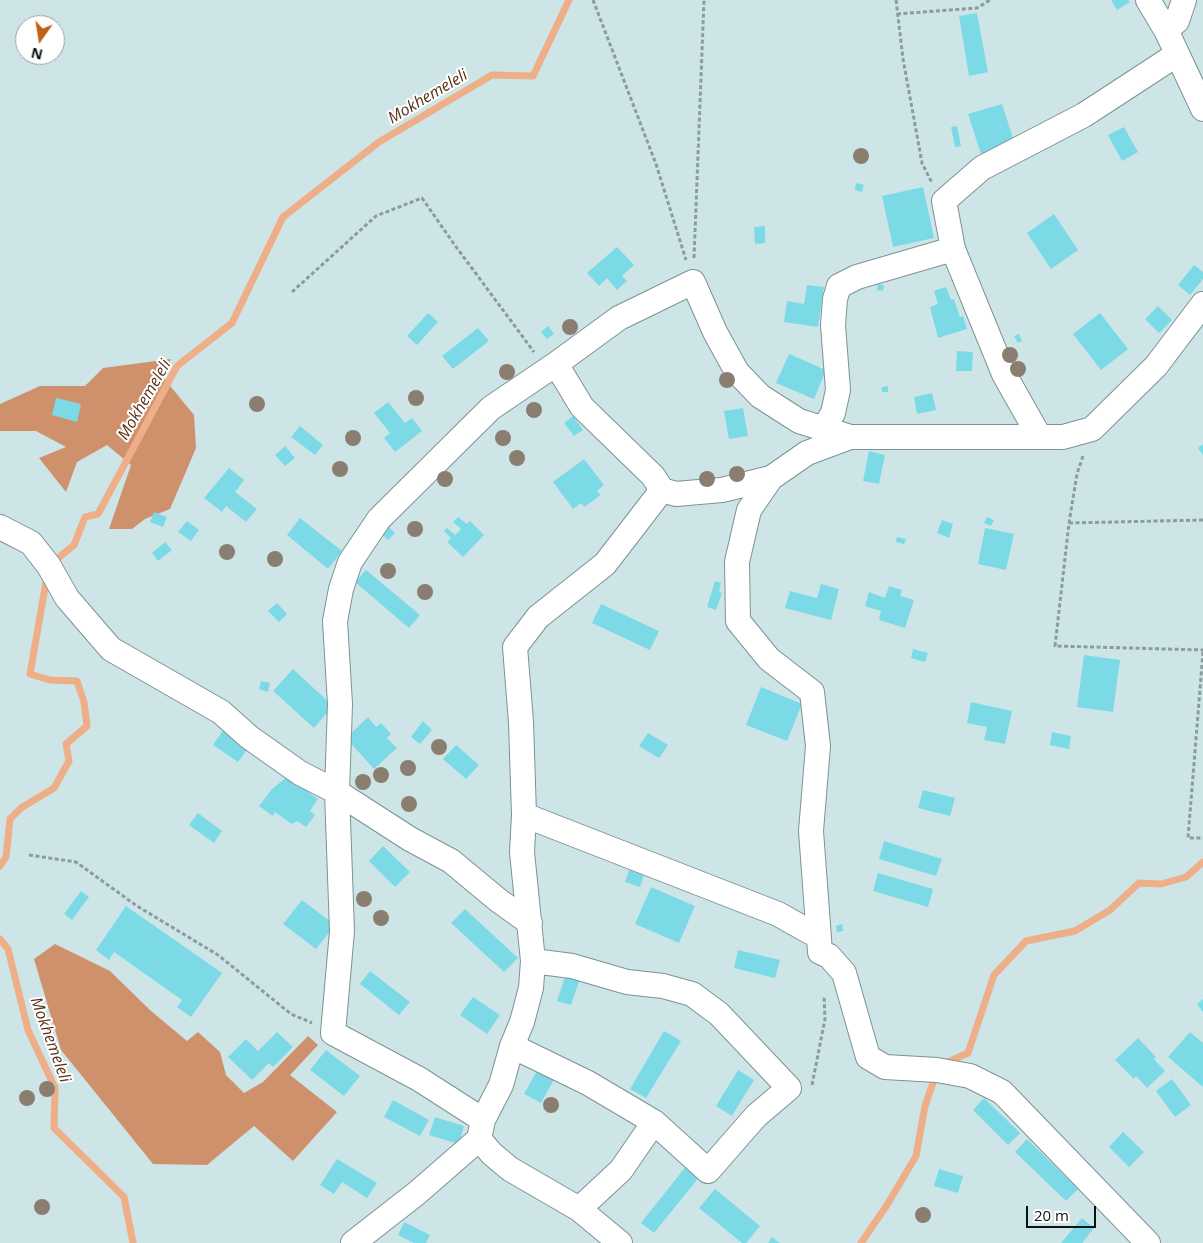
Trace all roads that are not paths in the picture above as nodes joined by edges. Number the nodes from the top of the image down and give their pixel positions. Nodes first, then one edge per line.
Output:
1 (1148, 0) edge
2 (1184, 0) edge
3 (1166, 30) junction
4 (1176, 55) junction
5 (1203, 109) edge
6 (953, 249) junction
7 (1203, 304) edge
8 (556, 364) junction
9 (824, 429) junction
10 (1039, 436) junction
11 (850, 437) junction
12 (771, 478) junction
13 (662, 490) junction
14 (0, 527) edge
15 (337, 792) junction
16 (524, 815) junction
17 (530, 923) junction
18 (818, 930) junction
19 (533, 961) junction
20 (512, 1046) junction
21 (654, 1122) junction
22 (481, 1129) junction
23 (579, 1209) junction
24 (352, 1243) edge
25 (620, 1243) edge
26 (1148, 1243) edge

1 - 3 street
2 - 3 street
3 - 4 street
4 - 5 street
4 - 6 street
6 - 9 street
6 - 10 street
7 - 10 street
8 - 9 street
8 - 13 street
8 - 15 street
9 - 11 street
10 - 11 street
11 - 12 street
12 - 13 street
12 - 18 street
13 - 16 street
14 - 15 street
15 - 17 street
15 - 22 street
16 - 17 street
16 - 18 street
17 - 19 street
18 - 26 street
19 - 20 street
19 - 21 street
20 - 21 street
20 - 22 street
21 - 23 street
22 - 23 street
22 - 24 street
23 - 25 street

